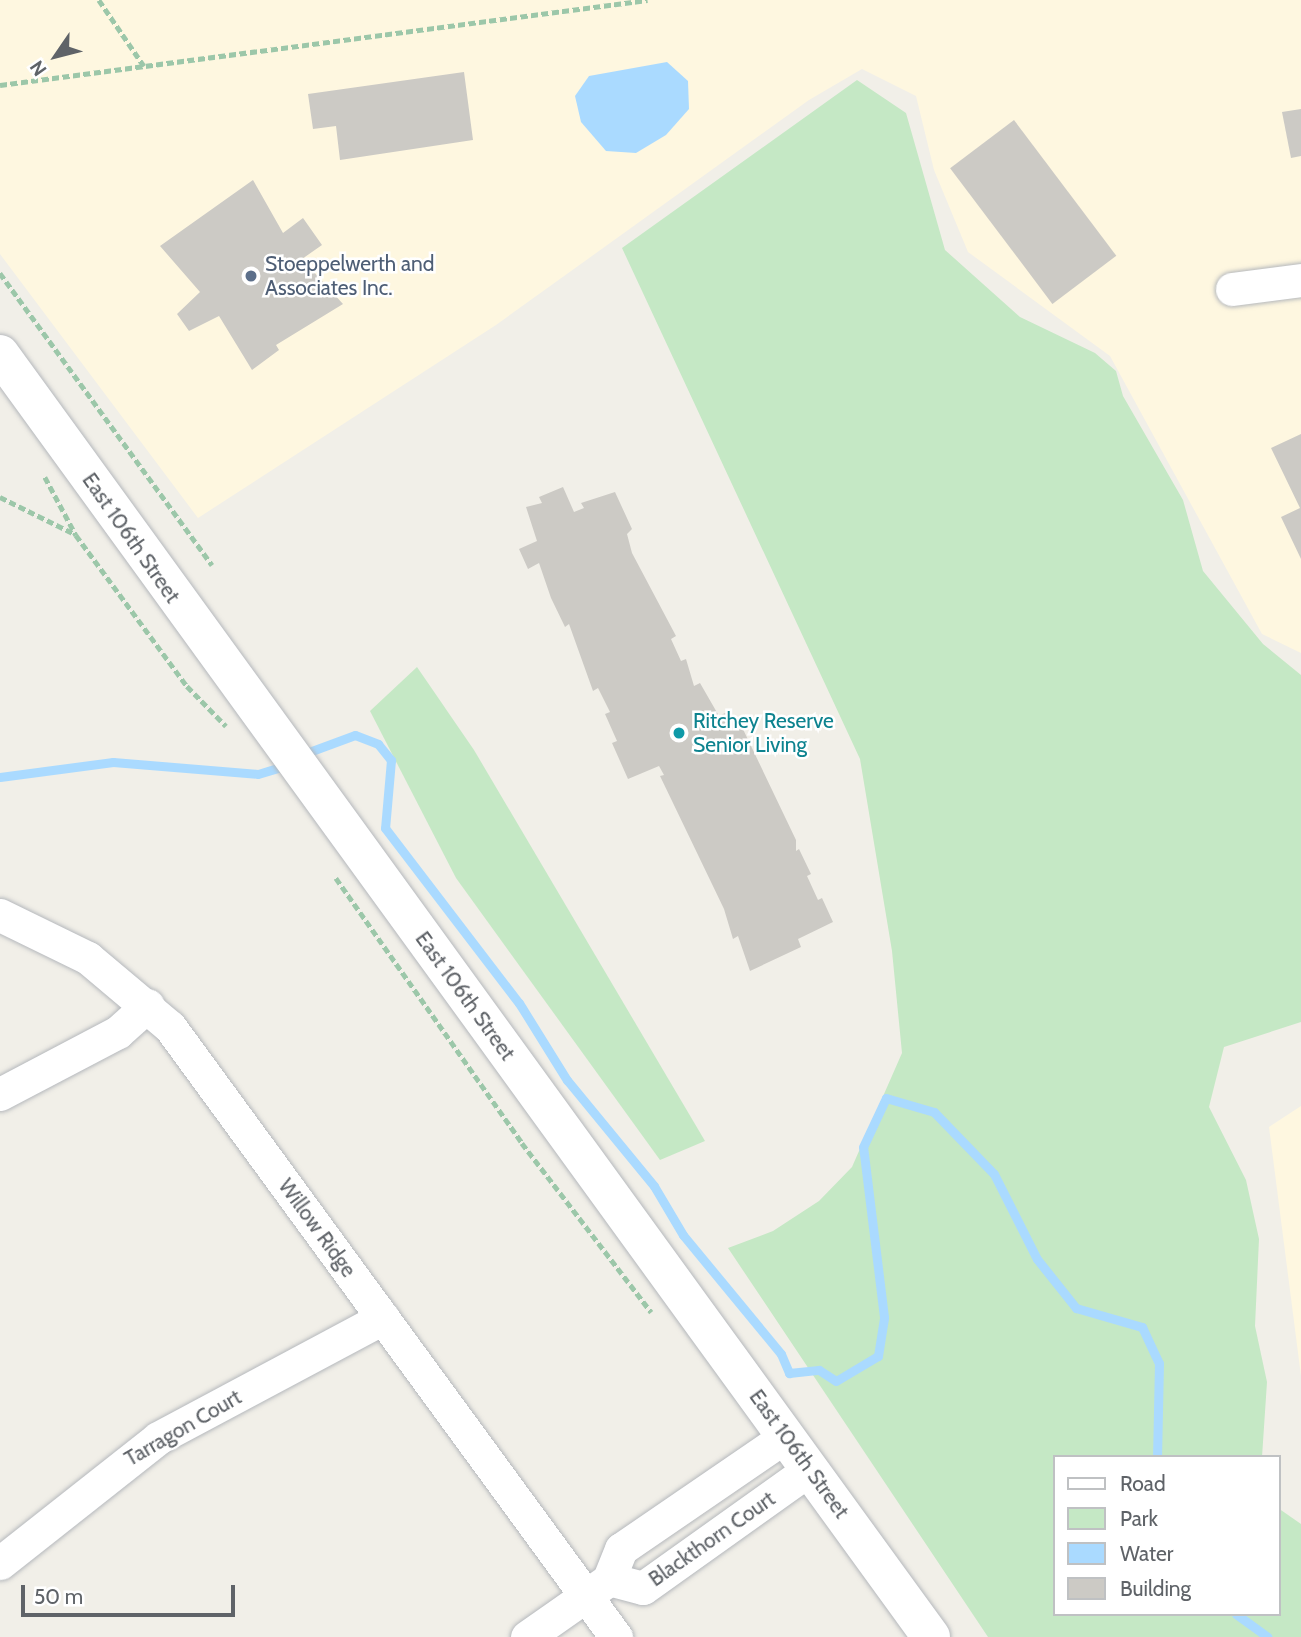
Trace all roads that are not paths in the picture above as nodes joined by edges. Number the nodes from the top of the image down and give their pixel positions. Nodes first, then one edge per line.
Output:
1 (1301, 281) edge
2 (1232, 289) dead end
3 (0, 354) edge
4 (0, 915) edge
5 (148, 1005) junction
6 (0, 1094) edge
7 (383, 1318) junction
8 (786, 1437) junction
9 (810, 1469) junction
10 (0, 1563) edge
11 (597, 1587) junction
12 (527, 1637) edge
13 (616, 1637) edge
14 (931, 1637) edge

1 - 2 street
3 - 8 main road, East 106th Street
4 - 5 street, Willow Ridge
5 - 6 street
5 - 7 street, Willow Ridge
7 - 10 street, Tarragon Court
7 - 11 street, Willow Ridge
8 - 9 main road, East 106th Street
8 - 11 street, Blackthorn Court
9 - 11 street, Blackthorn Court
9 - 14 main road, East 106th Street
11 - 12 street, Blackthorn Court
11 - 13 street, Willow Ridge

